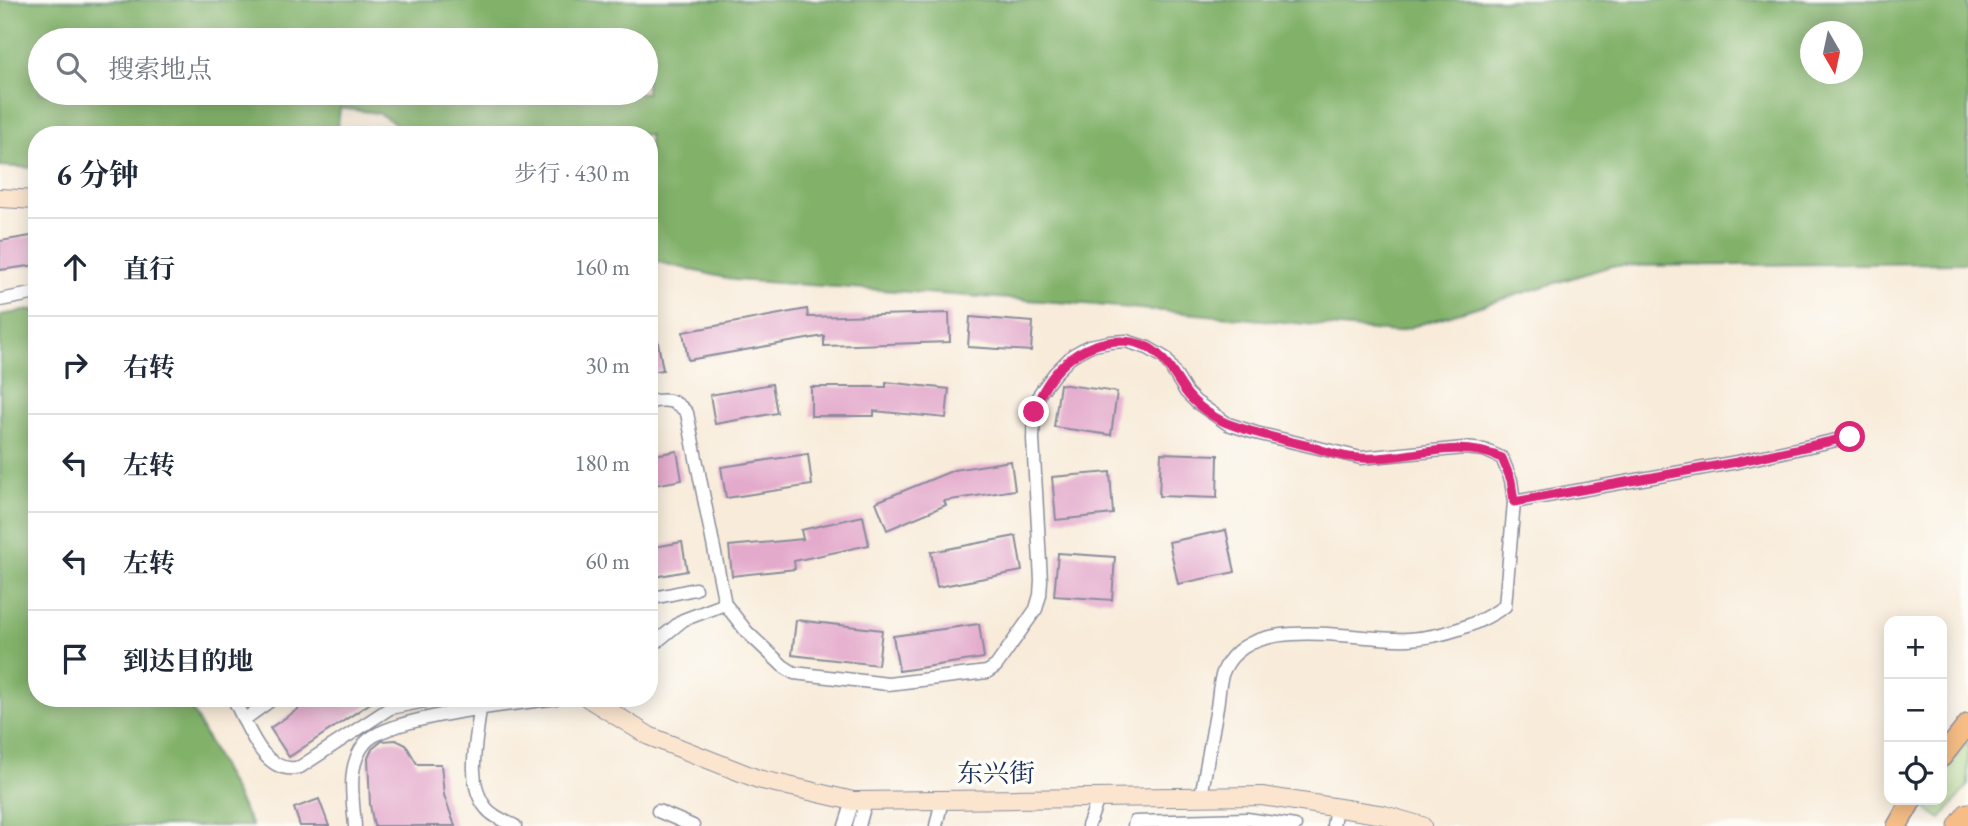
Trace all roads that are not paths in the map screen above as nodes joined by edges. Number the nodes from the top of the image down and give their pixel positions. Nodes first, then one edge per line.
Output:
1 (0, 198) edge
2 (28, 200) edge
3 (28, 295) edge
4 (0, 300) edge
5 (658, 400) edge
6 (1850, 437) dead end
7 (1514, 502) junction
8 (695, 589) dead end
9 (658, 597) edge
10 (725, 604) junction
11 (658, 641) edge
12 (238, 707) edge
13 (262, 707) edge
14 (395, 707) edge
15 (494, 707) edge
16 (606, 707) edge
17 (480, 709) junction
18 (245, 719) junction
19 (1968, 724) edge
20 (1947, 751) edge
21 (1201, 797) junction
22 (1098, 799) junction
23 (859, 800) junction
24 (942, 800) junction
25 (1909, 805) edge
26 (1336, 807) junction
27 (658, 811) dead end
28 (1968, 815) edge
29 (355, 826) edge
30 (514, 826) edge
31 (692, 826) edge
32 (845, 826) edge
33 (859, 826) edge
34 (936, 826) edge
35 (1088, 826) edge
36 (1134, 826) edge
37 (1295, 826) edge
38 (1333, 826) edge
39 (1422, 826) edge
40 (1897, 826) edge
41 (1960, 826) edge

1 - 2 street
3 - 4 street
5 - 10 street
6 - 7 street
7 - 10 street
7 - 21 street
8 - 9 street
10 - 11 street
12 - 18 street
13 - 18 street
14 - 18 street
15 - 17 street
16 - 23 street, 东兴街
17 - 29 street
17 - 30 street
19 - 20 main road
21 - 22 street, 东兴街
21 - 26 street, 东兴街
22 - 24 street, 东兴街
22 - 35 street
23 - 24 street, 东兴街
23 - 32 street
23 - 33 street
24 - 34 street
25 - 40 main road
26 - 38 street
26 - 39 street, 东兴街
27 - 31 street
28 - 41 highway
36 - 37 street

